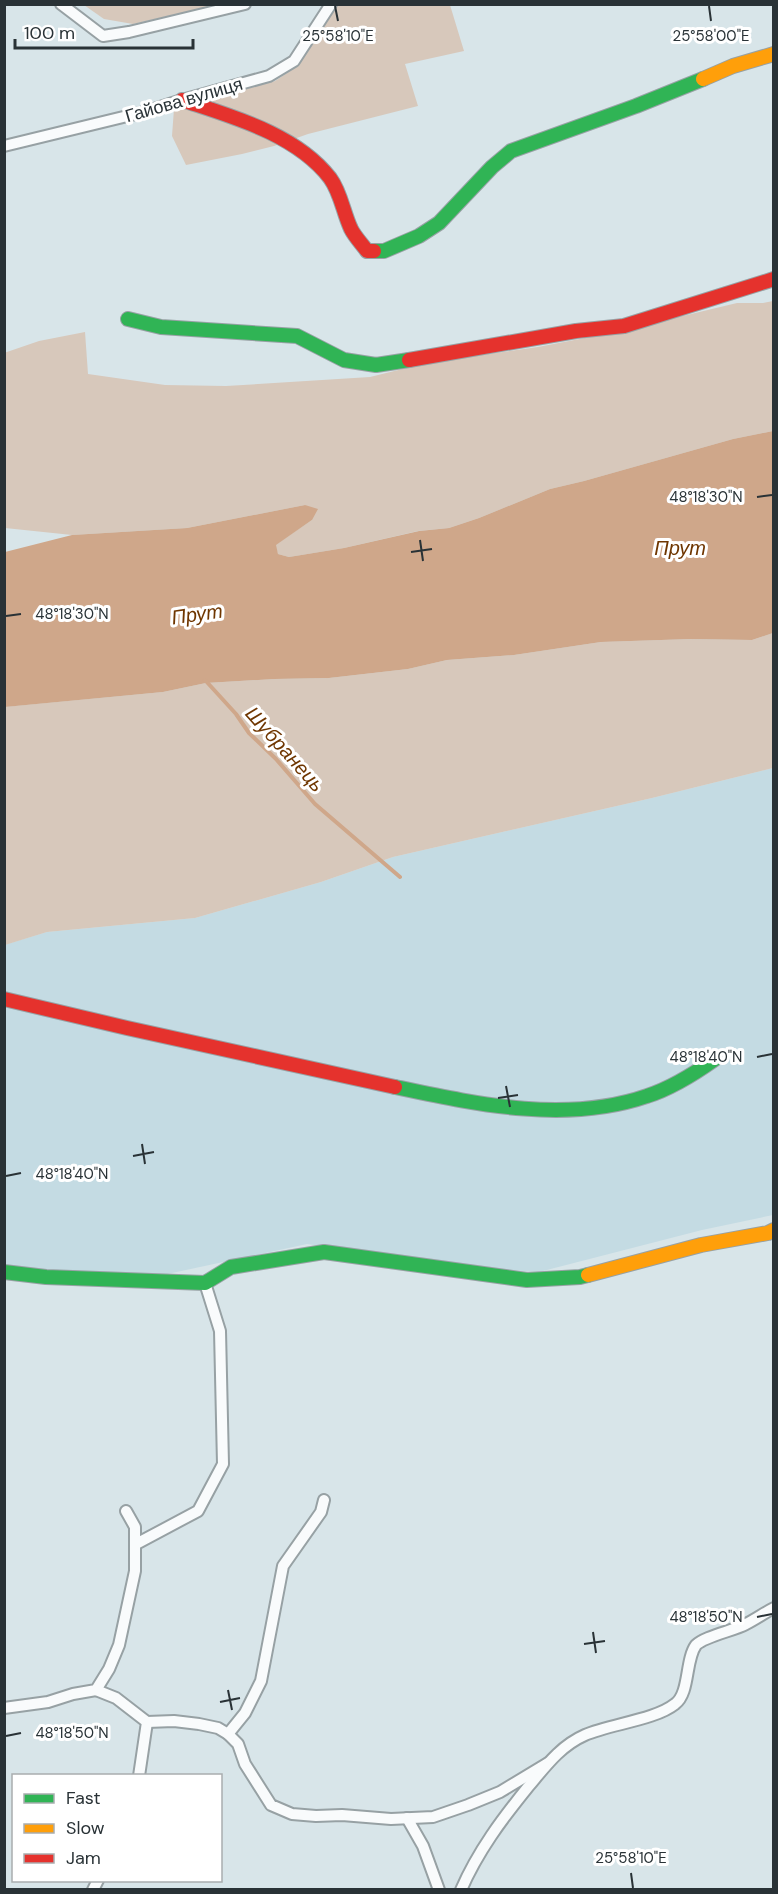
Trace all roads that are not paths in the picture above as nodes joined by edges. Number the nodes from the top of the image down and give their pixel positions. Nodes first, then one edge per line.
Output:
1 (61, 4) edge
2 (245, 4) edge
3 (331, 4) edge
4 (774, 54) edge
5 (182, 100) junction
6 (4, 146) edge
7 (774, 279) edge
8 (128, 319) dead end
9 (4, 999) edge
10 (715, 1059) dead end
11 (774, 1230) edge
12 (4, 1272) edge
13 (205, 1283) junction
14 (324, 1500) dead end
15 (126, 1511) dead end
16 (135, 1544) junction
17 (774, 1608) edge
18 (96, 1690) junction
19 (4, 1708) edge
20 (147, 1722) junction
21 (228, 1734) junction
22 (548, 1764) junction
23 (139, 1774) edge
24 (407, 1818) junction
25 (439, 1890) edge
26 (461, 1890) edge

1 - 2 street
3 - 5 street, Гайова вулиця
4 - 5 street
5 - 6 street, Гайова вулиця
7 - 8 street
9 - 10 street
11 - 13 street
12 - 13 street
13 - 16 street
14 - 21 street
15 - 16 street
16 - 18 street
17 - 22 street
18 - 19 street
18 - 20 street
20 - 21 street
20 - 23 street
21 - 24 street
22 - 24 street
22 - 26 street
24 - 25 street

